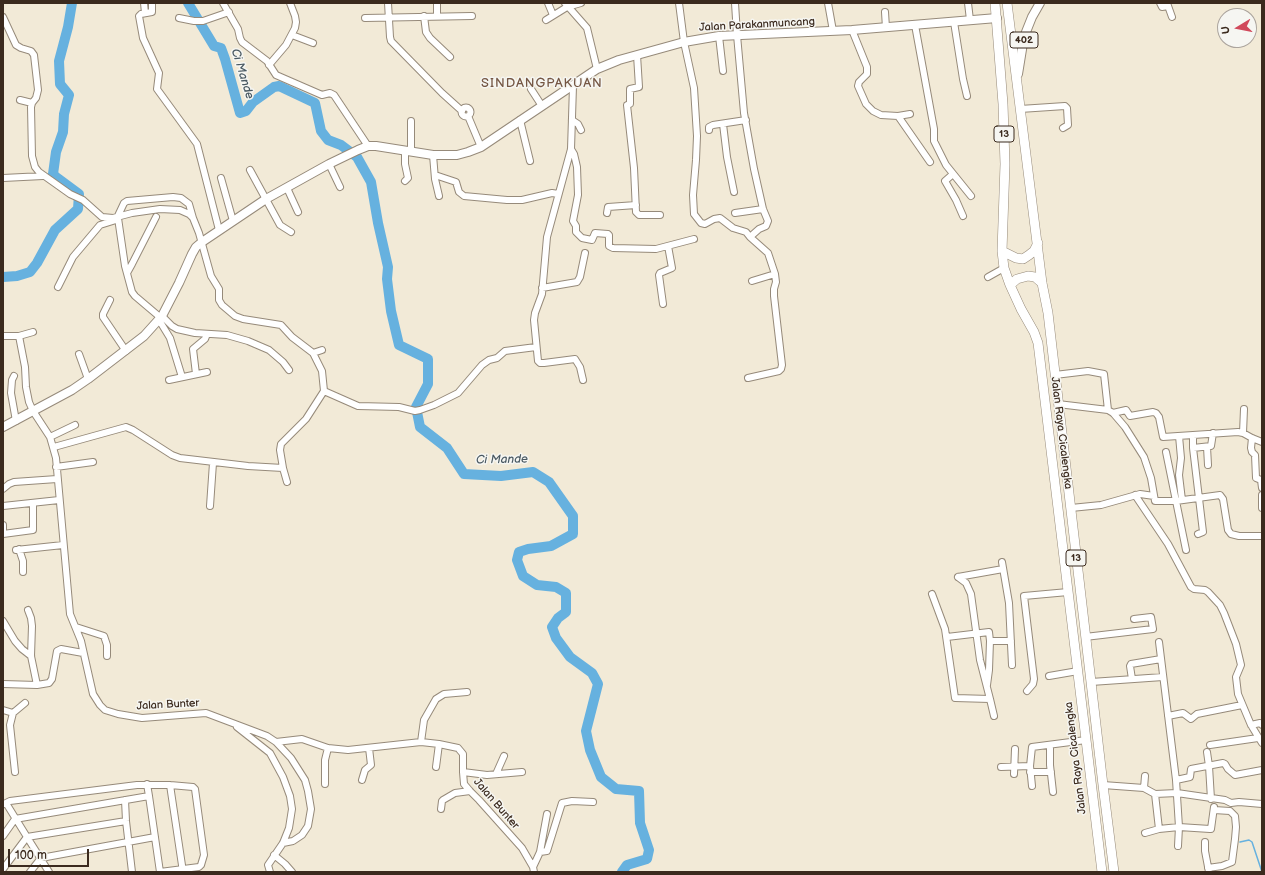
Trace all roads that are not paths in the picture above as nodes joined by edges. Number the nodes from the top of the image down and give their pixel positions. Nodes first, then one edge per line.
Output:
1 (144, 3) edge
2 (152, 3) edge
3 (223, 3) edge
4 (290, 3) edge
5 (388, 3) edge
6 (437, 3) edge
7 (548, 3) edge
8 (582, 3) edge
9 (679, 3) edge
10 (735, 3) edge
11 (828, 3) edge
12 (968, 3) edge
13 (995, 3) edge
14 (1007, 3) edge
15 (1040, 3) edge
16 (1160, 3) edge
17 (1168, 4) edge
18 (566, 5) edge
19 (229, 12) junction
20 (885, 12) dead end
21 (146, 13) junction
22 (552, 15) junction
23 (424, 16) junction
24 (437, 16) junction
25 (472, 16) dead end
26 (3, 17) edge
27 (389, 17) junction
28 (1172, 17) dead end
29 (179, 18) dead end
30 (365, 18) dead end
31 (997, 18) junction
32 (546, 20) dead end
33 (970, 20) junction
34 (954, 22) junction
35 (914, 25) junction
36 (886, 28) junction
37 (852, 30) junction
38 (833, 32) junction
39 (292, 35) junction
40 (719, 36) junction
41 (736, 36) junction
42 (313, 42) dead end
43 (684, 42) junction
44 (637, 55) junction
45 (450, 57) dead end
46 (269, 65) junction
47 (597, 69) junction
48 (723, 71) dead end
49 (1017, 80) junction
50 (572, 86) junction
51 (531, 89) dead end
52 (967, 96) dead end
53 (20, 100) dead end
54 (32, 103) junction
55 (542, 106) junction
56 (1020, 109) junction
57 (910, 114) dead end
58 (898, 116) junction
59 (520, 120) junction
60 (572, 120) junction
61 (746, 120) junction
62 (411, 121) dead end
63 (723, 124) junction
64 (1063, 128) dead end
65 (581, 130) dead end
66 (709, 130) dead end
67 (368, 146) junction
68 (481, 147) junction
69 (571, 149) junction
70 (408, 150) junction
71 (434, 155) junction
72 (530, 161) dead end
73 (930, 162) dead end
74 (329, 164) junction
75 (250, 170) dead end
76 (953, 174) junction
77 (435, 175) junction
78 (43, 176) junction
79 (3, 178) edge
80 (221, 178) dead end
81 (405, 181) dead end
82 (340, 187) dead end
83 (287, 188) junction
84 (734, 192) dead end
85 (558, 194) junction
86 (439, 196) dead end
87 (971, 196) dead end
88 (266, 199) junction
89 (636, 205) junction
90 (763, 209) junction
91 (298, 212) dead end
92 (607, 213) dead end
93 (735, 213) dead end
94 (660, 215) dead end
95 (963, 216) dead end
96 (118, 217) junction
97 (156, 218) dead end
98 (192, 218) junction
99 (233, 221) junction
100 (219, 230) junction
101 (291, 232) dead end
102 (750, 237) junction
103 (694, 240) dead end
104 (202, 242) junction
105 (1038, 243) junction
106 (668, 246) junction
107 (1002, 251) junction
108 (585, 253) dead end
109 (1004, 268) junction
110 (127, 273) junction
111 (774, 274) junction
112 (988, 277) dead end
113 (752, 281) dead end
114 (1042, 283) junction
115 (1010, 285) junction
116 (58, 287) dead end
117 (542, 288) junction
118 (110, 300) dead end
119 (663, 304) dead end
120 (160, 318) junction
121 (33, 332) dead end
122 (207, 334) junction
123 (3, 336) edge
124 (19, 336) junction
125 (536, 347) junction
126 (322, 350) dead end
127 (126, 351) junction
128 (313, 353) junction
129 (79, 354) dead end
130 (289, 370) dead end
131 (208, 372) dead end
132 (196, 374) junction
133 (1055, 375) junction
134 (14, 376) dead end
135 (182, 377) junction
136 (748, 378) dead end
137 (88, 379) junction
138 (169, 380) dead end
139 (583, 380) dead end
140 (324, 391) junction
141 (1058, 404) junction
142 (1244, 410) dead end
143 (33, 411) junction
144 (1110, 412) junction
145 (16, 421) junction
146 (75, 425) dead end
147 (3, 426) edge
148 (1243, 433) junction
149 (1213, 434) junction
150 (1179, 436) junction
151 (1193, 436) junction
152 (50, 437) junction
153 (1252, 438) junction
154 (1262, 442) edge
155 (1207, 446) junction
156 (54, 447) junction
157 (1193, 448) junction
158 (1166, 452) dead end
159 (94, 462) dead end
160 (213, 463) junction
161 (1208, 465) dead end
162 (56, 467) junction
163 (283, 468) junction
164 (57, 479) junction
165 (287, 482) dead end
166 (1262, 488) edge
167 (3, 489) edge
168 (1135, 495) junction
169 (1262, 495) edge
170 (1154, 496) junction
171 (1198, 497) junction
172 (59, 500) junction
173 (1179, 500) junction
174 (33, 502) junction
175 (3, 506) edge
176 (210, 506) dead end
177 (1071, 508) junction
178 (1262, 508) edge
179 (3, 525) edge
180 (3, 534) edge
181 (1198, 534) dead end
182 (1262, 536) edge
183 (63, 545) junction
184 (1186, 550) dead end
185 (23, 572) dead end
186 (1068, 592) junction
187 (932, 594) dead end
188 (28, 610) dead end
189 (1134, 619) dead end
190 (3, 621) edge
191 (76, 627) junction
192 (976, 633) junction
193 (947, 637) junction
194 (1085, 637) junction
195 (990, 641) junction
196 (1011, 641) junction
197 (1158, 642) dead end
198 (83, 653) junction
199 (31, 656) junction
200 (107, 656) dead end
201 (1161, 659) junction
202 (1012, 665) dead end
203 (1078, 671) junction
204 (1049, 676) dead end
205 (1163, 677) junction
206 (1132, 679) junction
207 (1091, 682) junction
208 (3, 684) edge
209 (36, 685) junction
210 (987, 689) junction
211 (1027, 691) dead end
212 (467, 692) dead end
213 (990, 700) junction
214 (25, 703) dead end
215 (1242, 706) junction
216 (3, 710) edge
217 (13, 713) junction
218 (994, 716) dead end
219 (1168, 716) junction
220 (232, 723) junction
221 (1251, 725) junction
222 (1262, 725) edge
223 (1086, 740) junction
224 (1260, 741) edge
225 (276, 742) junction
226 (421, 742) junction
227 (439, 744) junction
228 (1050, 745) junction
229 (1210, 745) dead end
230 (328, 748) junction
231 (369, 748) junction
232 (1015, 749) dead end
233 (1207, 752) dead end
234 (504, 756) dead end
235 (1209, 766) junction
236 (436, 767) dead end
237 (1001, 767) dead end
238 (1014, 767) junction
239 (1030, 769) junction
240 (1262, 770) edge
241 (15, 772) dead end
242 (463, 772) junction
243 (522, 772) dead end
244 (1051, 772) junction
245 (496, 774) junction
246 (1014, 774) dead end
247 (1144, 776) dead end
248 (362, 780) dead end
249 (1176, 780) junction
250 (147, 784) junction
251 (325, 784) dead end
252 (170, 785) junction
253 (1103, 785) junction
254 (1032, 786) dead end
255 (1144, 788) junction
256 (470, 792) junction
257 (1053, 792) dead end
258 (1177, 793) junction
259 (1155, 794) junction
260 (149, 796) junction
261 (1213, 799) junction
262 (125, 800) junction
263 (593, 802) dead end
264 (5, 804) edge
265 (1262, 804) edge
266 (441, 809) dead end
267 (1214, 810) junction
268 (547, 814) dead end
269 (16, 819) junction
270 (126, 821) junction
271 (1179, 827) junction
272 (1159, 829) junction
273 (1145, 833) dead end
274 (3, 836) edge
275 (27, 837) junction
276 (155, 837) junction
277 (129, 841) junction
278 (1205, 842) dead end
279 (283, 843) junction
280 (1178, 846) dead end
281 (540, 852) junction
282 (274, 855) junction
283 (41, 858) junction
284 (3, 869) edge
285 (534, 869) edge
286 (1209, 870) edge
287 (182, 871) edge
288 (30, 872) edge
289 (50, 872) edge
290 (132, 872) edge
291 (160, 872) edge
292 (270, 872) edge
293 (292, 872) edge
294 (1102, 872) edge
295 (1114, 872) edge

1 - 21 street
2 - 21 street
3 - 19 street
4 - 39 street
5 - 27 street
6 - 24 street
7 - 22 street
8 - 18 street
9 - 43 street
10 - 41 street
11 - 38 street
12 - 33 street
13 - 31 highway, Jalan Raya Cicalengka / 13
14 - 49 highway, Jalan Raya Cicalengka / 13
15 - 49 main road, 402
16 - 17 street
17 - 28 street
18 - 22 street
18 - 47 street
19 - 29 street
19 - 46 street
20 - 36 street
21 - 100 street
22 - 32 street
23 - 24 street
23 - 27 street
23 - 45 street
24 - 25 street
26 - 54 street
27 - 30 street
27 - 68 street
31 - 33 main road, Jalan Parakanmuncang
31 - 107 highway, Jalan Raya Cicalengka / 13
33 - 34 main road, Jalan Parakanmuncang
34 - 35 main road, Jalan Parakanmuncang
34 - 52 street
35 - 36 main road, Jalan Parakanmuncang
35 - 76 street
36 - 37 main road, Jalan Parakanmuncang
37 - 38 main road, Jalan Parakanmuncang
37 - 58 street
38 - 41 main road, Jalan Parakanmuncang
39 - 42 street
39 - 46 street
40 - 41 main road, Jalan Parakanmuncang
40 - 43 main road, Jalan Parakanmuncang
40 - 48 street
41 - 61 street
43 - 44 main road, Jalan Parakanmuncang
43 - 102 street
44 - 47 main road, Jalan Parakanmuncang
44 - 89 street
46 - 67 street
47 - 50 main road, Jalan Parakanmuncang
49 - 56 highway, Jalan Raya Cicalengka / 13
50 - 55 main road, Jalan Parakanmuncang
50 - 60 street
51 - 55 street
53 - 54 street
54 - 78 street
55 - 59 main road, Jalan Parakanmuncang
56 - 64 street
56 - 105 highway, Jalan Raya Cicalengka / 13
57 - 58 street
58 - 73 street
59 - 68 main road, Jalan Parakanmuncang
59 - 72 street
60 - 65 street
60 - 69 street
61 - 63 street
61 - 90 street
62 - 70 street
63 - 66 street
63 - 84 street
67 - 70 main road, Jalan Parakanmuncang
67 - 74 main road, Jalan Parakanmuncang
68 - 71 main road, Jalan Parakanmuncang
69 - 85 street
69 - 106 street
70 - 71 main road, Jalan Parakanmuncang
70 - 81 street
71 - 77 street
74 - 82 street
74 - 83 main road, Jalan Parakanmuncang
75 - 88 street
76 - 87 street
76 - 95 street
77 - 85 street
77 - 86 street
78 - 79 street
78 - 96 street
80 - 99 street
83 - 88 main road, Jalan Parakanmuncang
83 - 91 street
85 - 117 street
88 - 99 main road, Jalan Parakanmuncang
88 - 101 street
89 - 92 street
89 - 94 street
90 - 93 street
90 - 102 street
96 - 98 street
96 - 98 street
96 - 110 street
96 - 116 street
97 - 110 street
98 - 104 street
99 - 100 main road, Jalan Parakanmuncang
100 - 104 main road, Jalan Parakanmuncang
102 - 111 street
103 - 106 street
104 - 120 main road, Jalan Parakanmuncang
104 - 128 street
105 - 107 highway
105 - 114 highway, Jalan Raya Cicalengka / 13
106 - 119 street
107 - 109 highway, Jalan Raya Cicalengka / 13
108 - 117 street
109 - 112 street
109 - 115 highway, Jalan Raya Cicalengka / 13
110 - 120 street
111 - 113 street
111 - 136 street
114 - 115 highway
114 - 133 highway, Jalan Raya Cicalengka / 13
115 - 186 highway, Jalan Raya Cicalengka / 13
117 - 125 street
118 - 127 street
120 - 122 street
120 - 127 main road, Jalan Parakanmuncang
120 - 135 street
121 - 124 street
122 - 130 street
122 - 132 street
123 - 124 street
124 - 143 street, Jalan Bunter
125 - 139 street
125 - 140 street
126 - 128 street
127 - 137 main road, Jalan Parakanmuncang
128 - 140 street
129 - 137 street
131 - 132 street
132 - 135 street
133 - 141 highway, Jalan Raya Cicalengka / 13
133 - 144 street
134 - 145 street
135 - 138 street
137 - 143 main road, Jalan Parakanmuncang
140 - 163 street
141 - 144 street
141 - 177 highway, Jalan Raya Cicalengka / 13
142 - 148 street
143 - 145 main road, Jalan Parakanmuncang
143 - 152 street, Jalan Bunter
144 - 150 street
144 - 170 street
145 - 147 main road, Jalan Parakanmuncang
146 - 152 street
148 - 149 street
148 - 153 street
149 - 151 street
149 - 155 street
150 - 151 street
150 - 173 street
151 - 157 street
152 - 156 street, Jalan Bunter
153 - 154 street
153 - 166 street
155 - 157 street
155 - 161 street
156 - 160 street
156 - 162 street, Jalan Bunter
157 - 171 street
158 - 173 street
159 - 162 street
160 - 163 street
160 - 176 street
162 - 164 street, Jalan Bunter
163 - 165 street
164 - 167 street
164 - 172 street, Jalan Bunter
168 - 170 street
168 - 177 street
168 - 215 street
169 - 178 street
170 - 173 street
171 - 173 street
171 - 181 street
171 - 182 street
172 - 174 street
172 - 183 street, Jalan Bunter
173 - 184 street
174 - 175 street
174 - 180 street
177 - 194 highway, Jalan Raya Cicalengka / 13
179 - 180 street
183 - 185 street
183 - 191 street, Jalan Bunter
186 - 203 highway, Jalan Raya Cicalengka / 13
186 - 211 street
187 - 193 street
188 - 199 street
189 - 194 street
190 - 199 street
191 - 198 street, Jalan Bunter
191 - 200 street
192 - 193 street
192 - 195 street
192 - 196 street
192 - 210 street
193 - 213 street
194 - 207 highway, Jalan Raya Cicalengka / 13
195 - 196 street
195 - 210 street
196 - 202 street
197 - 201 street
198 - 209 street
198 - 220 street, Jalan Bunter
199 - 209 street
201 - 205 street
201 - 206 street
203 - 204 street
203 - 223 highway, Jalan Raya Cicalengka / 13
205 - 206 street
205 - 219 street
206 - 207 street
207 - 253 highway, Jalan Raya Cicalengka / 13
208 - 209 street
210 - 213 street
212 - 226 street
213 - 218 street
214 - 217 street
215 - 219 street
215 - 221 street
216 - 217 street
217 - 241 street
219 - 249 street
220 - 225 street, Jalan Bunter
220 - 279 street
221 - 222 street
221 - 224 street
223 - 228 street
223 - 294 highway, Jalan Raya Cicalengka / 13
224 - 229 street
225 - 230 street, Jalan Bunter
225 - 279 street
226 - 227 street, Jalan Bunter
226 - 231 street, Jalan Bunter
227 - 236 street
227 - 242 street, Jalan Bunter
228 - 239 street
228 - 244 street
230 - 231 street, Jalan Bunter
230 - 251 street
231 - 248 street
232 - 238 street
233 - 235 street
234 - 245 street
235 - 240 street
235 - 249 street
235 - 261 street
237 - 238 street
238 - 239 street
238 - 246 street
239 - 244 street
239 - 254 street
242 - 245 street
242 - 256 street, Jalan Bunter
243 - 245 street
244 - 257 street
247 - 255 street
249 - 258 street
250 - 252 street
250 - 260 street
250 - 264 street
252 - 287 street
252 - 287 street
253 - 255 street
253 - 295 highway, Jalan Raya Cicalengka / 13
255 - 259 street
256 - 266 street
256 - 285 street, Jalan Bunter
258 - 259 street
258 - 261 street
258 - 271 street
259 - 272 street
260 - 262 street
260 - 276 street
261 - 265 street
261 - 267 street
262 - 269 street
262 - 270 street
263 - 281 street
264 - 269 street
267 - 271 street
267 - 286 street
268 - 281 street
269 - 274 street
269 - 275 street
270 - 275 street
270 - 277 street
271 - 272 street
271 - 280 street
272 - 273 street
275 - 283 street
275 - 284 street
276 - 277 street
276 - 291 street
277 - 283 street
277 - 290 street
278 - 286 street
279 - 282 street
281 - 285 street
282 - 292 street
282 - 293 street
283 - 288 street
283 - 289 street
287 - 291 street

